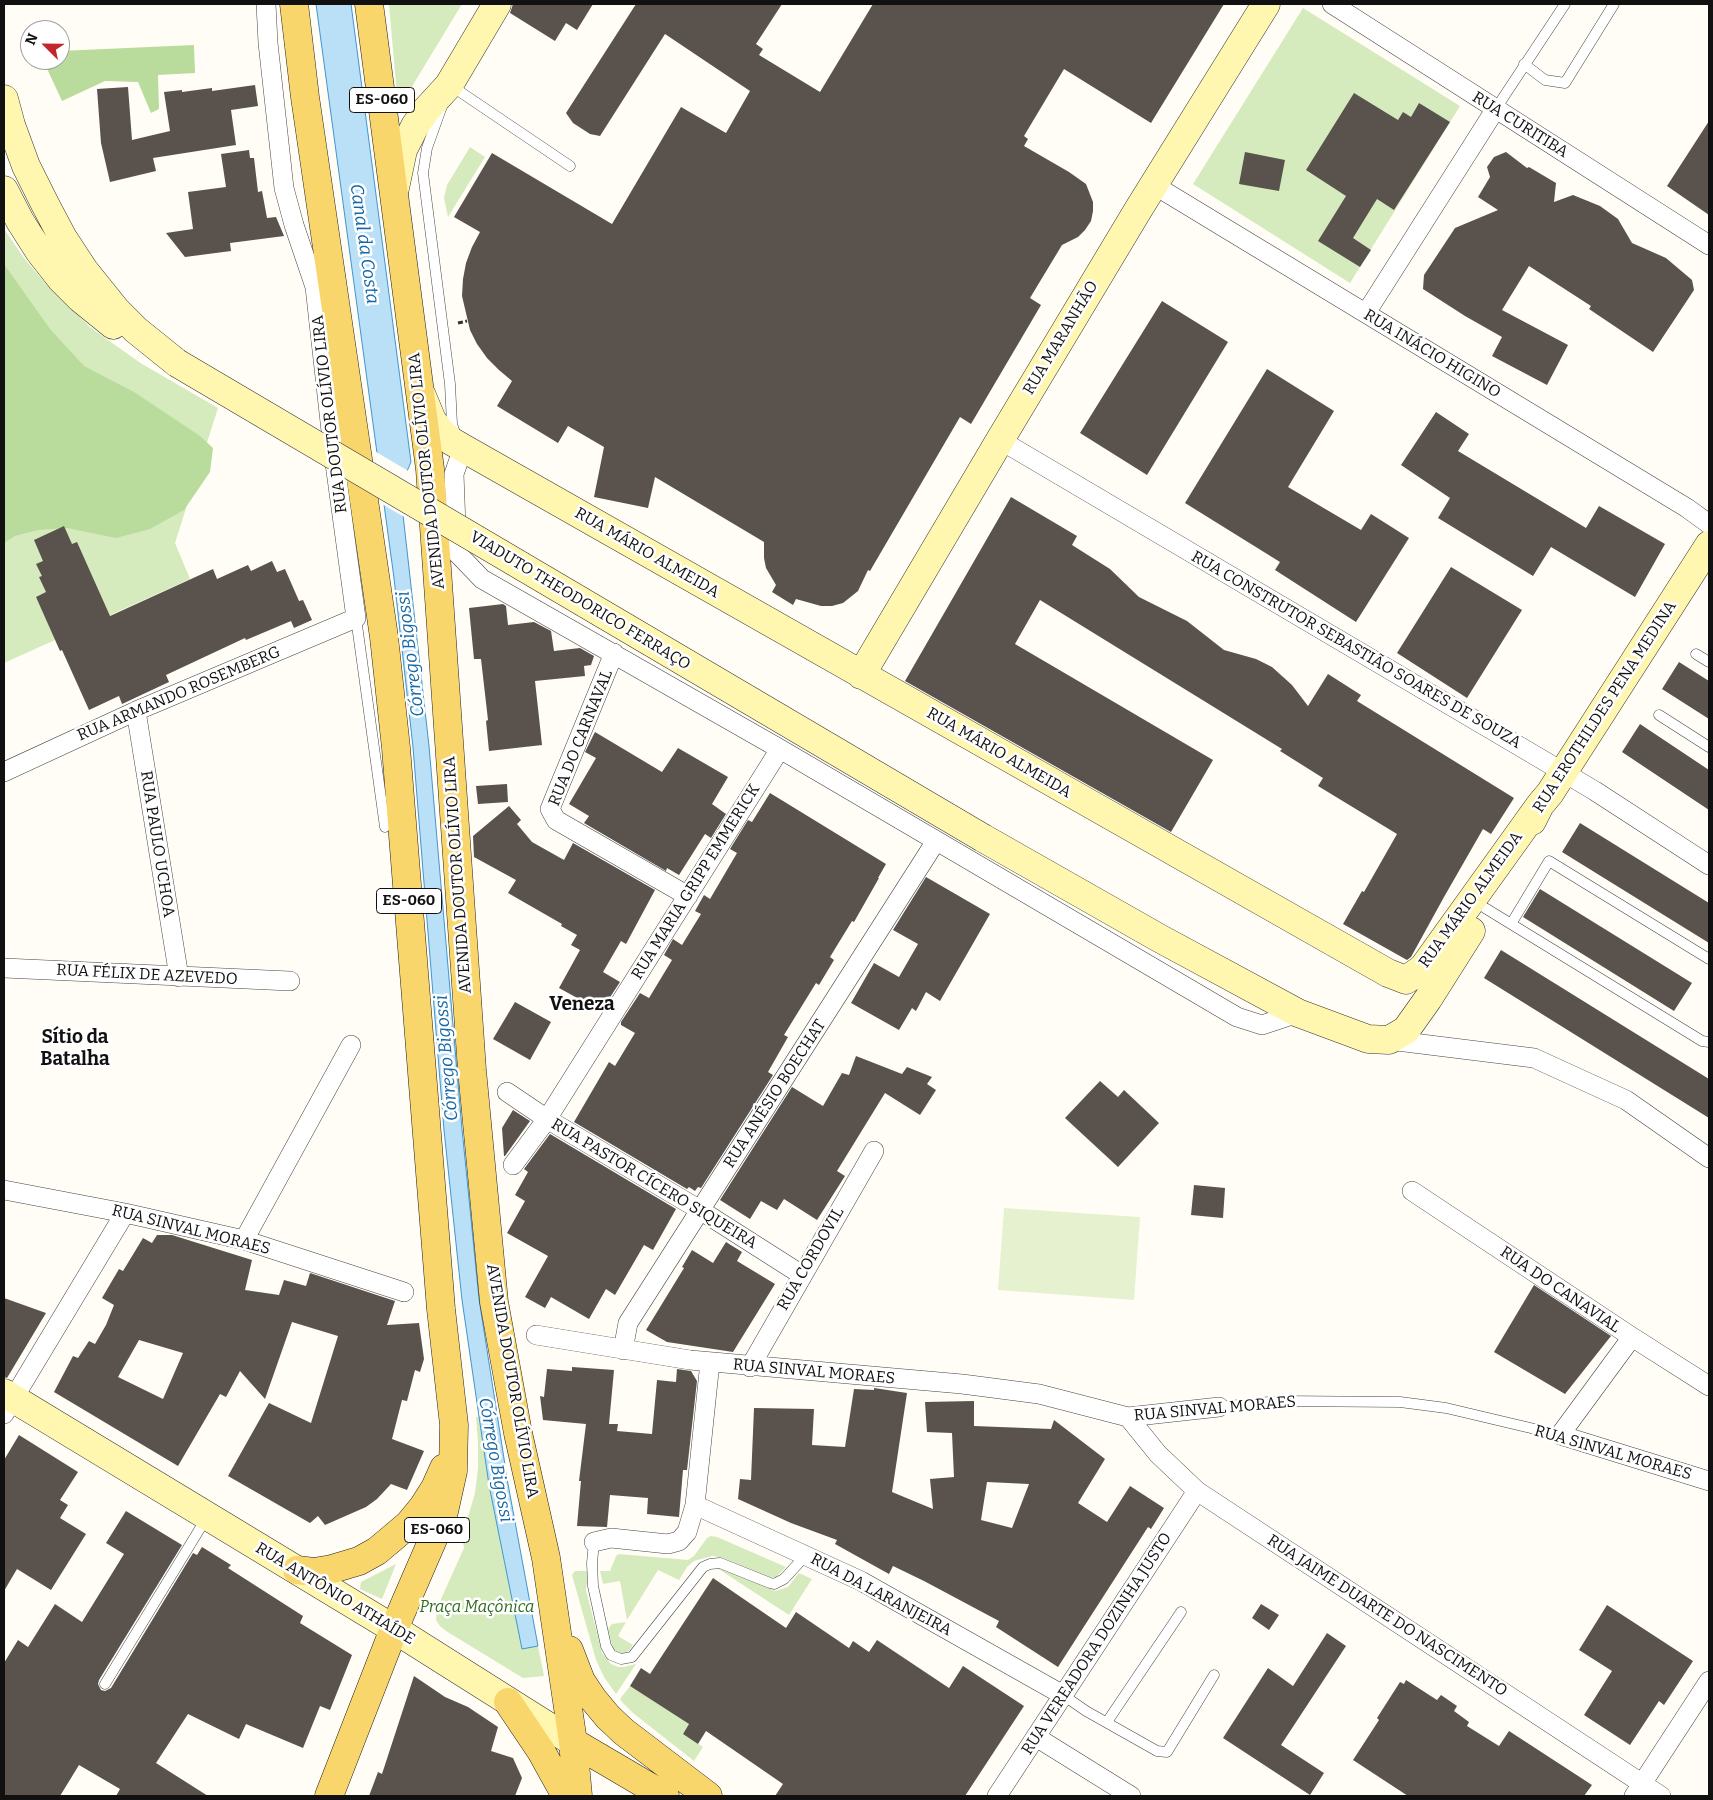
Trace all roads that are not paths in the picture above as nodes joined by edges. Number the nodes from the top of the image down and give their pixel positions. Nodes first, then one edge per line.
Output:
1 (266, 4) edge
2 (294, 4) edge
3 (369, 4) edge
4 (497, 4) edge
5 (1266, 4) edge
6 (1332, 4) edge
7 (1565, 4) edge
8 (1614, 4) edge
9 (1524, 64) junction
10 (449, 85) junction
11 (4, 99) edge
12 (1495, 110) junction
13 (570, 166) dead end
14 (1154, 185) junction
15 (4, 190) edge
16 (394, 196) junction
17 (1709, 245) edge
18 (1366, 313) junction
19 (176, 363) junction
20 (421, 393) junction
21 (1000, 440) junction
22 (463, 448) junction
23 (1709, 524) edge
24 (1709, 545) edge
25 (356, 618) junction
26 (614, 654) junction
27 (1696, 654) dead end
28 (1709, 662) edge
29 (862, 675) junction
30 (136, 711) junction
31 (1659, 715) dead end
32 (1709, 747) edge
33 (780, 749) junction
34 (4, 772) edge
35 (1562, 772) junction
36 (1540, 805) junction
37 (385, 827) dead end
38 (936, 841) junction
39 (1709, 865) edge
40 (688, 896) junction
41 (1485, 908) junction
42 (1511, 924) junction
43 (1709, 959) edge
44 (4, 968) edge
45 (179, 977) junction
46 (290, 981) dead end
47 (1298, 1013) junction
48 (1389, 1040) junction
49 (1709, 1042) edge
50 (351, 1045) dead end
51 (507, 1092) dead end
52 (547, 1119) junction
53 (874, 1151) dead end
54 (1709, 1158) edge
55 (513, 1165) dead end
56 (4, 1190) edge
57 (1412, 1192) dead end
58 (700, 1210) junction
59 (124, 1213) junction
60 (244, 1240) junction
61 (802, 1275) junction
62 (404, 1292) dead end
63 (536, 1335) dead end
64 (1632, 1338) junction
65 (623, 1350) junction
66 (710, 1362) junction
67 (750, 1367) junction
68 (1709, 1386) edge
69 (7, 1402) edge
70 (1219, 1408) joint
71 (1128, 1417) junction
72 (454, 1425) junction
73 (1560, 1435) junction
74 (1709, 1481) edge
75 (1197, 1491) junction
76 (695, 1505) junction
77 (207, 1517) junction
78 (594, 1542) joint
79 (806, 1555) junction
80 (297, 1570) junction
81 (1181, 1612) dead end
82 (555, 1617) junction
83 (394, 1629) junction
84 (1214, 1675) dead end
85 (1709, 1681) edge
86 (105, 1684) dead end
87 (1063, 1695) junction
88 (508, 1702) junction
89 (1107, 1722) junction
90 (1036, 1737) junction
91 (573, 1742) junction
92 (1638, 1790) edge
93 (329, 1796) edge
94 (566, 1796) edge
95 (578, 1796) edge
96 (665, 1796) edge
97 (708, 1796) edge
98 (997, 1796) edge
99 (1130, 1796) edge
100 (1661, 1796) edge

1 - 25 street, RUA DOUTOR OLÍVIO LIRA
2 - 72 main road, ES-060
3 - 16 main road, AVENIDA DOUTOR OLÍVIO LIRA / ES-060
4 - 10 street
5 - 14 street, RUA MARANHÃO
6 - 12 street, RUA CURITIBA
7 - 9 lane
8 - 9 lane
9 - 12 lane
10 - 13 lane
10 - 16 street
10 - 22 lane
11 - 19 street
12 - 17 street, RUA CURITIBA
12 - 18 street
14 - 18 street, RUA INÁCIO HIGINO
14 - 21 street, RUA MARANHÃO
15 - 19 street
16 - 20 main road, AVENIDA DOUTOR OLÍVIO LIRA / ES-060
18 - 23 street, RUA INÁCIO HIGINO
19 - 47 street, VIADUTO THEODORICO FERRAÇO, bridge
20 - 22 street, RUA MÁRIO ALMEIDA
20 - 82 main road, AVENIDA DOUTOR OLÍVIO LIRA / ES-060
21 - 29 street, RUA MARANHÃO
21 - 35 street, RUA CONSTRUTOR SEBASTIÃO SOARES DE SOUZA
22 - 26 street
22 - 29 street, RUA MÁRIO ALMEIDA
24 - 35 street, RUA EROTHILDES PENA MEDINA
25 - 30 street, RUA ARMANDO ROSEMBERG
25 - 37 lane, RUA DOUTOR OLÍVIO LIRA
26 - 33 street
26 - 40 street, RUA DO CARNAVAL
27 - 28 lane
29 - 36 street, RUA MÁRIO ALMEIDA
30 - 34 street, RUA ARMANDO ROSEMBERG
30 - 45 street, RUA PAULO UCHOA
31 - 32 lane
33 - 38 street
33 - 40 street, RUA MARIA GRIPP EMMERICK
35 - 36 street, RUA EROTHILDES PENA MEDINA
35 - 39 street, RUA CONSTRUTOR SEBASTIÃO SOARES DE SOUZA
36 - 41 street, RUA EROTHILDES PENA MEDINA
38 - 47 street
38 - 58 street, RUA ANÉSIO BOECHAT
40 - 52 street, RUA MARIA GRIPP EMMERICK
41 - 42 lane
41 - 48 street, RUA EROTHILDES PENA MEDINA
42 - 43 lane
42 - 49 lane
44 - 45 street, RUA FÉLIX DE AZEVEDO
45 - 46 street, RUA FÉLIX DE AZEVEDO
47 - 48 street
48 - 54 street
50 - 60 street
51 - 52 street, RUA PASTOR CÍCERO SIQUEIRA
52 - 55 street, RUA MARIA GRIPP EMMERICK
52 - 58 street, RUA PASTOR CÍCERO SIQUEIRA
53 - 61 street, RUA CORDOVIL
56 - 59 street, RUA SINVAL MORAES
57 - 64 street, RUA DO CANAVIAL
58 - 61 street, RUA PASTOR CÍCERO SIQUEIRA
58 - 65 street, RUA ANÉSIO BOECHAT
59 - 60 street, RUA SINVAL MORAES
59 - 69 street
60 - 62 street, RUA SINVAL MORAES
61 - 67 street, RUA CORDOVIL
63 - 65 street, RUA SINVAL MORAES
64 - 68 street, RUA DO CANAVIAL
64 - 73 street
65 - 66 street, RUA SINVAL MORAES
66 - 67 street, RUA SINVAL MORAES
66 - 76 street
67 - 71 street, RUA SINVAL MORAES
69 - 77 street, RUA ANTÔNIO ATHAÍDE
70 - 71 street, RUA SINVAL MORAES
70 - 73 lane, RUA SINVAL MORAES
71 - 75 street, RUA JAIME DUARTE DO NASCIMENTO
72 - 80 main road
72 - 83 main road, ES-060
73 - 74 street, RUA SINVAL MORAES
75 - 87 street, RUA VEREADORA DOZINHA JUSTO
75 - 92 street, RUA JAIME DUARTE DO NASCIMENTO
76 - 78 street
76 - 79 street, RUA DA LARANJEIRA
77 - 80 street, RUA ANTÔNIO ATHAÍDE
77 - 86 lane
78 - 79 lane
79 - 87 street, RUA DA LARANJEIRA
80 - 83 street, RUA ANTÔNIO ATHAÍDE
81 - 89 lane
82 - 91 main road, AVENIDA DOUTOR OLÍVIO LIRA
82 - 97 main road
83 - 88 street, RUA ANTÔNIO ATHAÍDE
83 - 93 main road, ES-060
84 - 89 lane
85 - 92 street
87 - 89 lane
87 - 90 street, RUA VEREADORA DOZINHA JUSTO
88 - 91 street, RUA ANTÔNIO ATHAÍDE
88 - 94 main road
90 - 98 street, RUA VEREADORA DOZINHA JUSTO
90 - 99 street
91 - 95 main road, AVENIDA DOUTOR OLÍVIO LIRA
91 - 96 main road, RUA ANTÔNIO ATHAÍDE
92 - 100 street, RUA JAIME DUARTE DO NASCIMENTO

